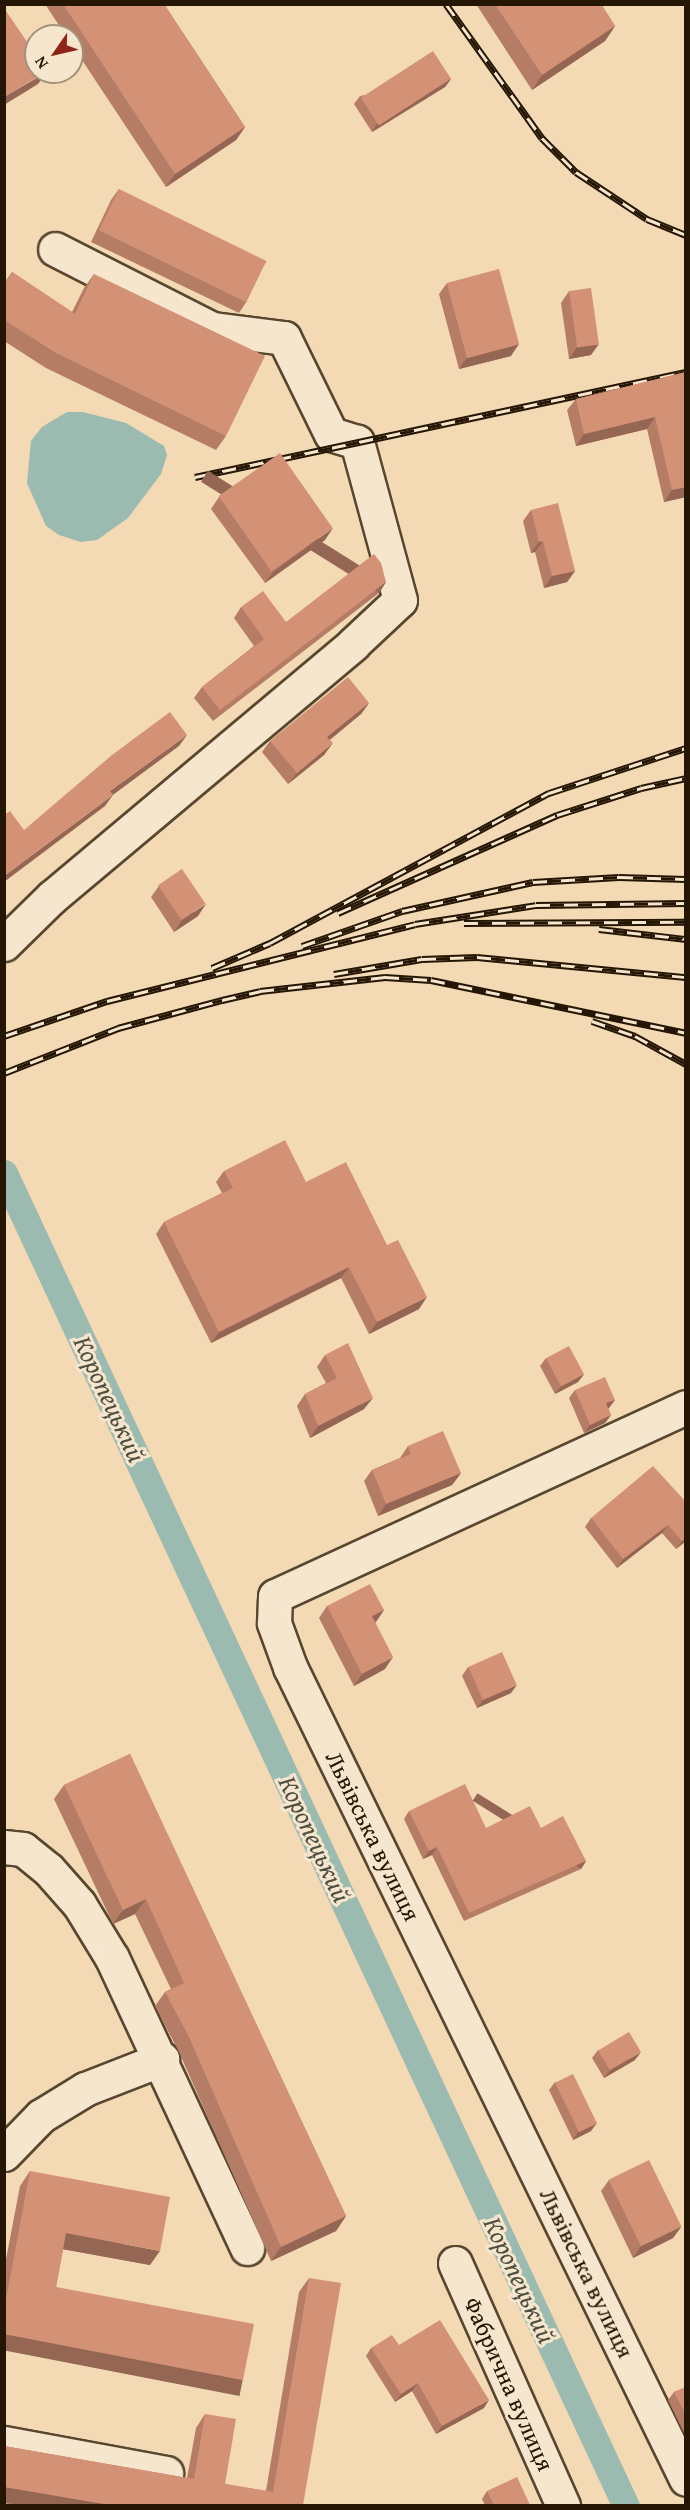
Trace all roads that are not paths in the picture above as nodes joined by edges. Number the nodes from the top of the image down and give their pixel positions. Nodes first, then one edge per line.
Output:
1 (55, 249) dead end
2 (4, 944) edge
3 (686, 1407) edge
4 (4, 1847) edge
5 (162, 2059) junction
6 (4, 2154) edge
7 (247, 2248) dead end
8 (455, 2263) dead end
9 (4, 2443) edge
10 (166, 2473) edge
11 (686, 2479) edge
12 (564, 2505) edge

1 - 2 street
3 - 11 street, Львівська вулиця
4 - 5 street
5 - 6 street
5 - 7 street
8 - 12 street, Фабрична вулиця
9 - 10 street

